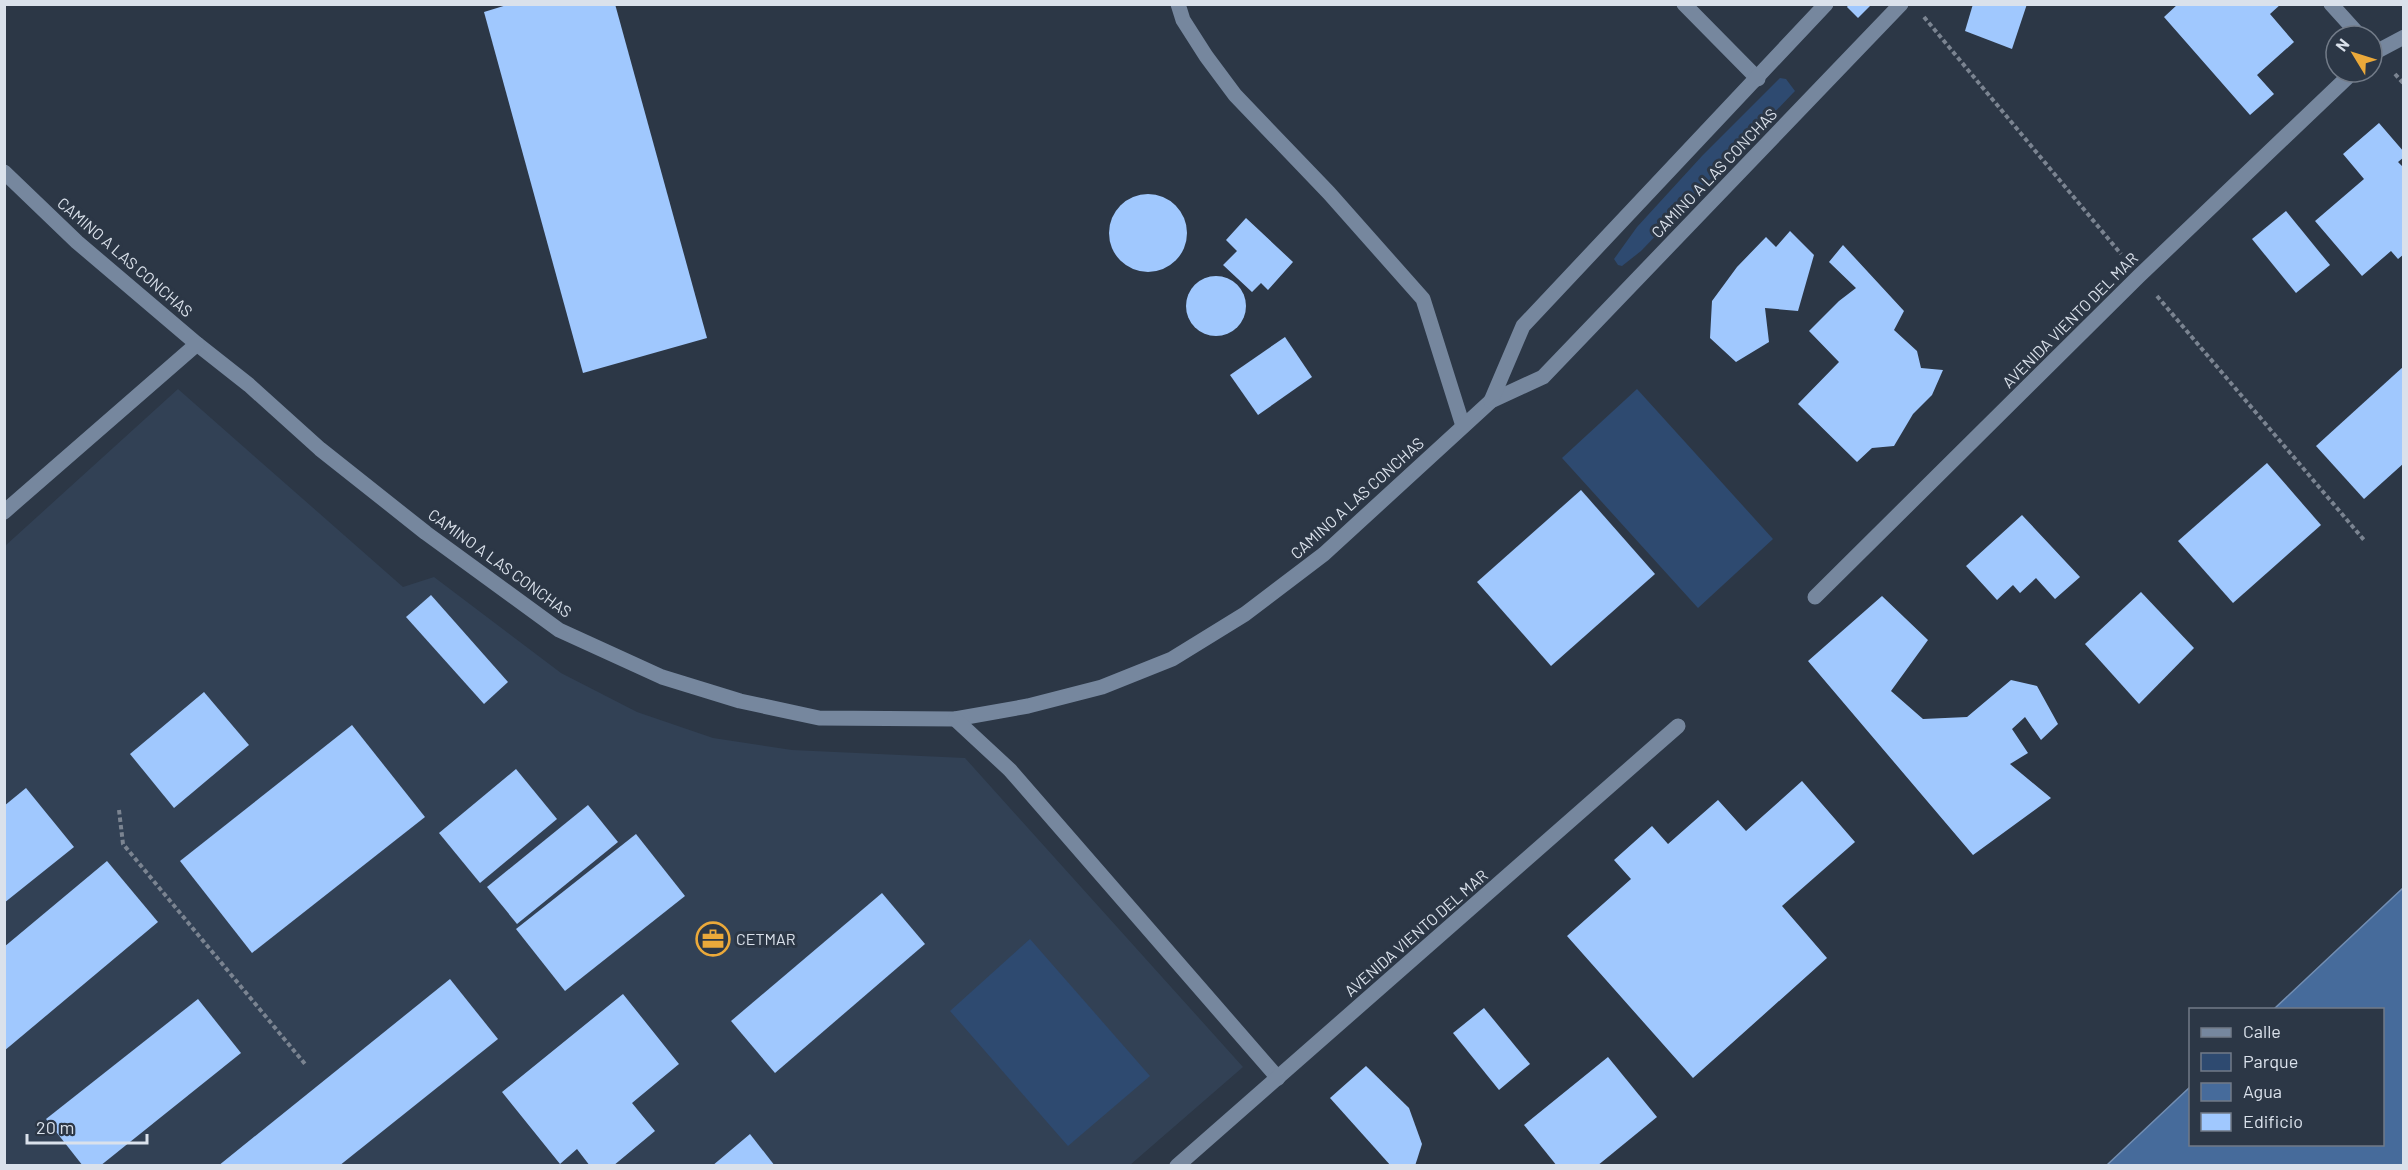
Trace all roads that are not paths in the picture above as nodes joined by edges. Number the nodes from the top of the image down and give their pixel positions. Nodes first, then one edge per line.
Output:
1 (1178, 4) edge
2 (1684, 4) edge
3 (1826, 4) edge
4 (1900, 4) edge
5 (2331, 4) edge
6 (2349, 24) edge
7 (2403, 37) edge
8 (2384, 46) edge
9 (1758, 79) junction
10 (2340, 84) edge
11 (4, 172) edge
12 (197, 344) junction
13 (1491, 401) junction
14 (1464, 426) junction
15 (4, 512) edge
16 (1815, 597) dead end
17 (955, 719) junction
18 (1677, 726) dead end
19 (1278, 1078) junction
20 (1177, 1166) edge

1 - 14 street
2 - 9 street
3 - 9 street, CAMINO A LAS CONCHAS
4 - 13 street, CAMINO A LAS CONCHAS
5 - 6 street
7 - 8 street
9 - 13 street, CAMINO A LAS CONCHAS
10 - 16 street, AVENIDA VIENTO DEL MAR
11 - 12 street, CAMINO A LAS CONCHAS
12 - 15 street
12 - 17 street, CAMINO A LAS CONCHAS
13 - 14 street, CAMINO A LAS CONCHAS
14 - 17 street, CAMINO A LAS CONCHAS
17 - 19 street
18 - 19 street, AVENIDA VIENTO DEL MAR
19 - 20 street, AVENIDA VIENTO DEL MAR

